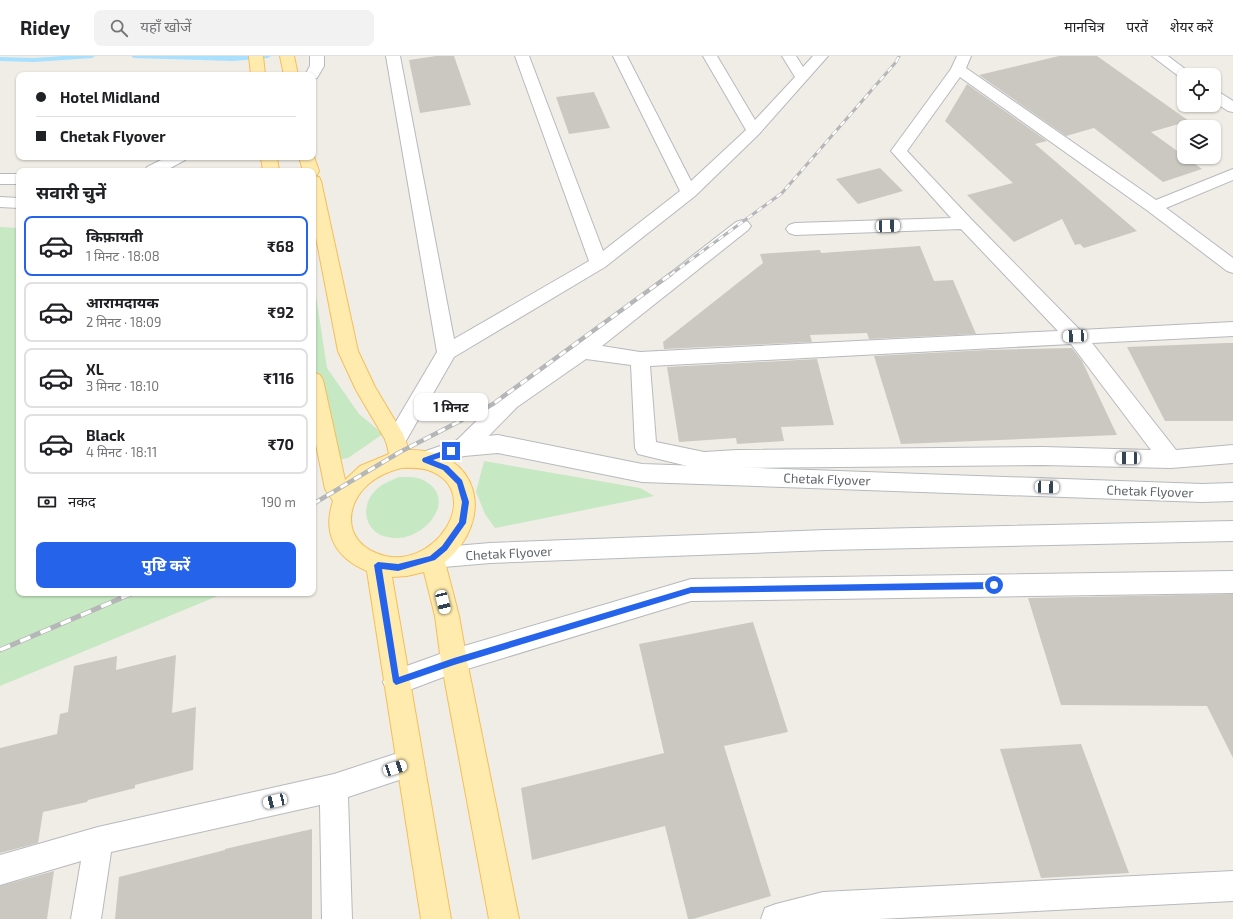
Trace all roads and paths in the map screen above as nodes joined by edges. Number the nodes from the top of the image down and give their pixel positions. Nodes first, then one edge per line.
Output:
1 (256, 56) edge
2 (287, 56) edge
3 (393, 56) edge
4 (522, 56) edge
5 (620, 56) edge
6 (710, 56) edge
7 (789, 56) edge
8 (821, 56) edge
9 (1159, 56) edge
10 (317, 57) edge
11 (961, 62) edge
12 (1177, 69) edge
13 (258, 72) edge
14 (291, 72) edge
15 (314, 72) edge
16 (802, 77) junction
17 (1221, 100) edge
18 (1233, 108) edge
19 (754, 131) junction
20 (173, 160) edge
21 (159, 168) edge
22 (1233, 174) edge
23 (0, 179) edge
24 (16, 179) edge
25 (689, 192) junction
26 (0, 202) edge
27 (16, 203) edge
28 (316, 207) edge
29 (1154, 207) junction
30 (965, 223) junction
31 (742, 226) dead end
32 (795, 229) dead end
33 (599, 263) junction
34 (1233, 267) edge
35 (1233, 329) edge
36 (1075, 336) junction
37 (583, 351) junction
38 (447, 352) junction
39 (640, 359) junction
40 (316, 394) edge
41 (464, 447) junction
42 (399, 450) junction
43 (1233, 454) edge
44 (1171, 459) junction
45 (425, 460) junction
46 (1233, 492) edge
47 (344, 498) junction
48 (1233, 531) edge
49 (432, 558) junction
50 (378, 565) junction
51 (1233, 582) edge
52 (454, 661) junction
53 (396, 682) junction
54 (410, 763) junction
55 (334, 788) junction
56 (98, 841) junction
57 (0, 870) edge
58 (1233, 886) edge
59 (86, 919) edge
60 (337, 919) edge
61 (436, 919) edge
62 (504, 919) edge
63 (776, 919) edge

1 - 13 main road
2 - 14 main road
3 - 38 street
4 - 33 street
5 - 25 street
6 - 19 street
7 - 16 street
8 - 16 street
9 - 12 street
10 - 15 street
11 - 29 street
11 - 30 street
16 - 19 street
17 - 18 street
19 - 25 street
20 - 21 street
22 - 29 street
23 - 24 street
25 - 33 street
26 - 27 street
28 - 42 main road
29 - 34 street
30 - 32 street
30 - 36 street
31 - 37 street
33 - 38 street
35 - 36 street
36 - 39 street
36 - 44 street
37 - 39 street
37 - 41 street
38 - 42 street
39 - 44 street
40 - 47 main road
41 - 45 street, Chetak Flyover
41 - 46 street, Chetak Flyover
42 - 45 main road
42 - 47 main road
43 - 44 street
45 - 49 main road
47 - 50 main road
48 - 49 street, Chetak Flyover
49 - 50 main road
49 - 52 main road
50 - 53 main road
51 - 52 street
52 - 53 street
52 - 62 main road
53 - 54 main road
54 - 55 street
54 - 61 main road
55 - 56 street
55 - 60 street
56 - 57 street
56 - 59 street
58 - 63 street

